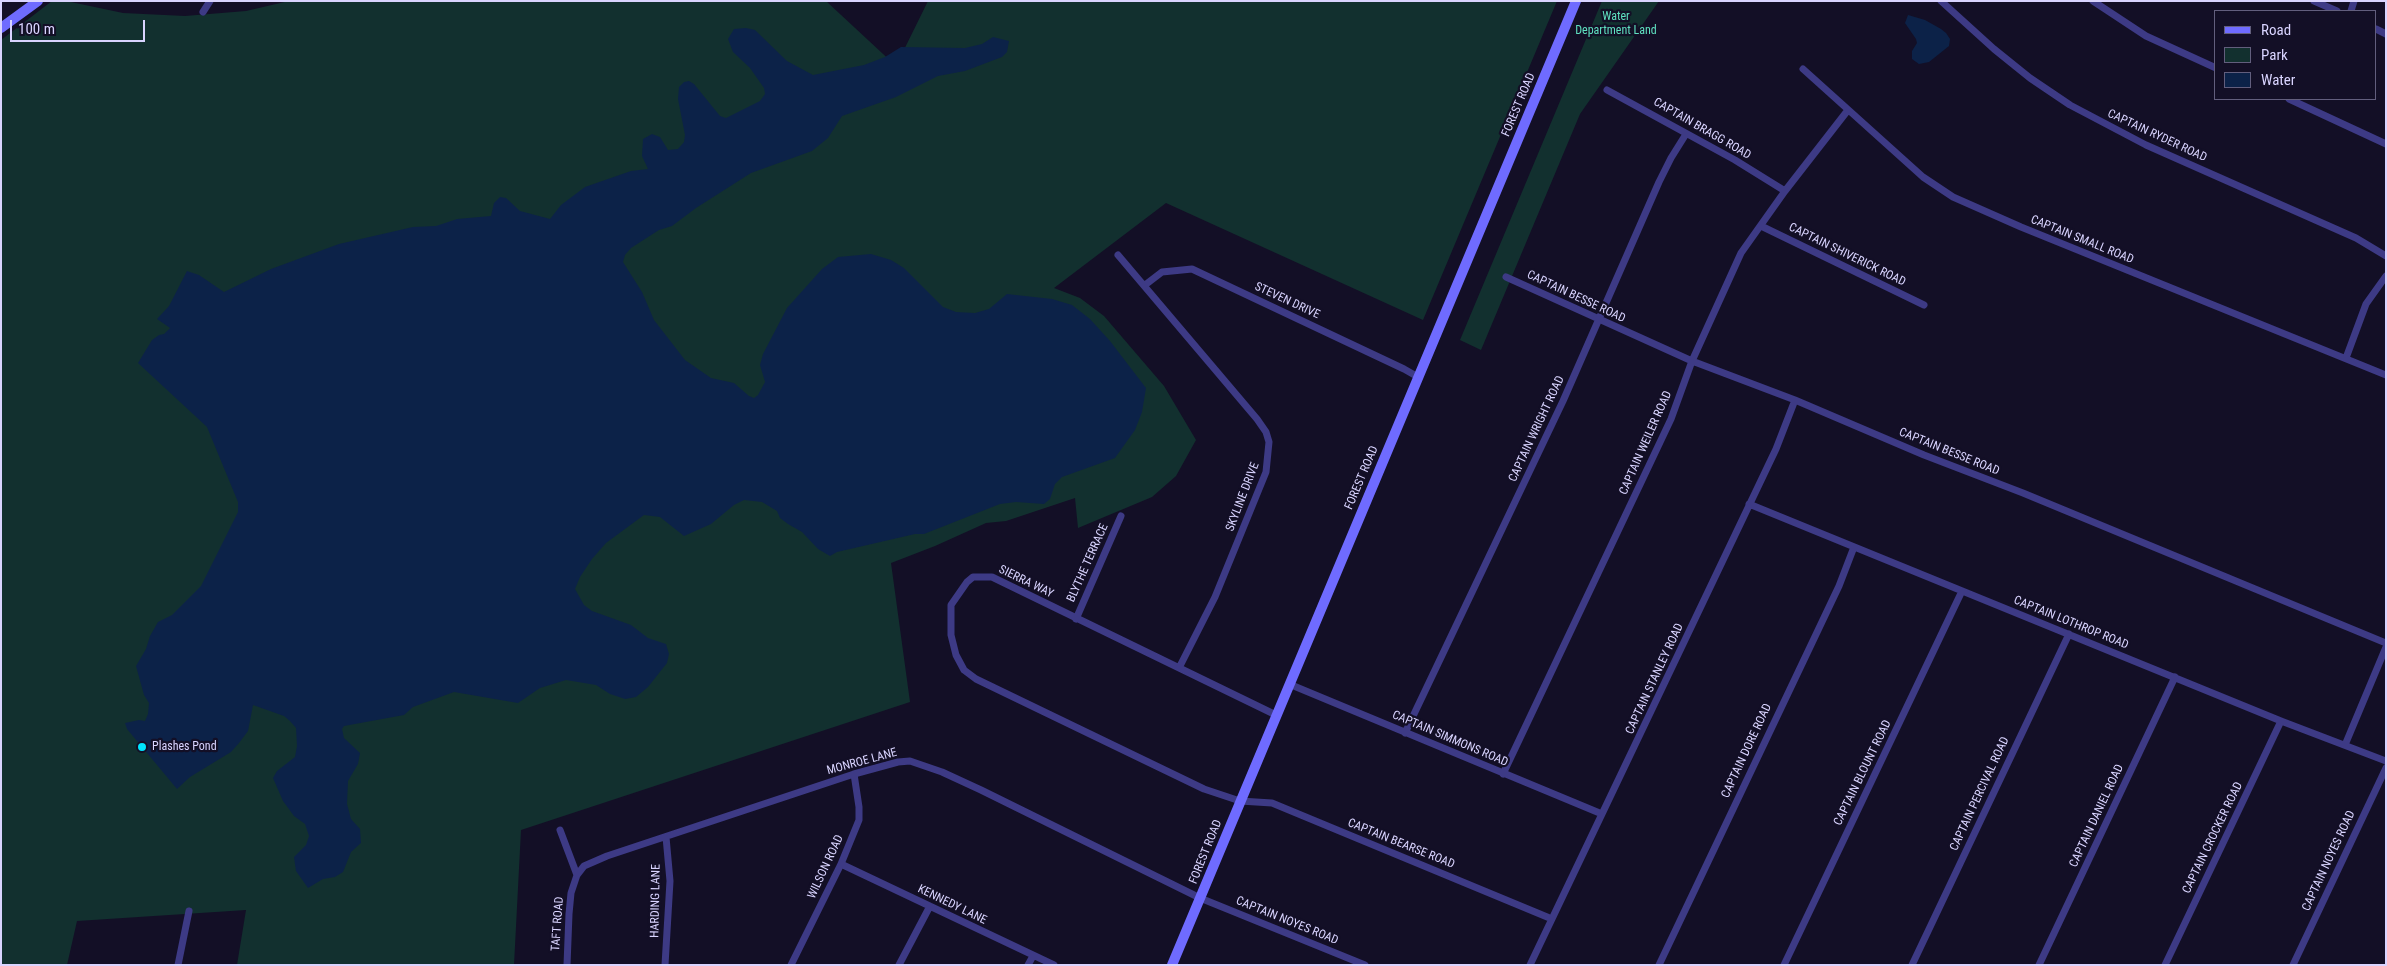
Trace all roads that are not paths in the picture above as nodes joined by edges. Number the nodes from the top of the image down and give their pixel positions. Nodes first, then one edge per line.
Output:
1 (38, 1) edge
2 (210, 1) edge
3 (1576, 1) edge
4 (1941, 1) edge
5 (2094, 1) edge
6 (2314, 1) edge
7 (2335, 10) edge
8 (203, 12) dead end
9 (1, 28) edge
10 (2214, 67) edge
11 (1804, 69) dead end
12 (1607, 90) dead end
13 (2291, 100) edge
14 (1848, 110) junction
15 (1686, 134) junction
16 (2386, 144) edge
17 (1785, 191) junction
18 (1761, 226) junction
19 (1118, 255) dead end
20 (2386, 256) edge
21 (2386, 276) edge
22 (1506, 277) dead end
23 (1145, 285) junction
24 (1924, 305) dead end
25 (1600, 321) junction
26 (2346, 358) junction
27 (1692, 361) junction
28 (2386, 376) edge
29 (1418, 377) junction
30 (1795, 400) junction
31 (1749, 504) junction
32 (1121, 516) dead end
33 (1854, 547) junction
34 (1962, 591) junction
35 (1076, 619) junction
36 (2069, 634) junction
37 (2386, 643) edge
38 (2386, 647) edge
39 (1179, 668) junction
40 (2175, 677) junction
41 (1290, 684) junction
42 (1276, 715) junction
43 (2281, 721) junction
44 (1405, 733) junction
45 (2345, 745) junction
46 (2386, 761) edge
47 (2386, 768) edge
48 (854, 774) junction
49 (1503, 774) junction
50 (1240, 801) junction
51 (1602, 814) junction
52 (560, 830) dead end
53 (666, 837) junction
54 (841, 864) junction
55 (577, 875) junction
56 (1200, 898) junction
57 (930, 906) junction
58 (189, 911) dead end
59 (1552, 918) junction
60 (1033, 956) junction
61 (178, 965) edge
62 (567, 965) edge
63 (665, 965) edge
64 (791, 965) edge
65 (899, 965) edge
66 (1028, 965) edge
67 (1054, 965) edge
68 (1172, 965) edge
69 (1364, 965) edge
70 (1530, 965) edge
71 (1658, 965) edge
72 (1784, 965) edge
73 (1912, 965) edge
74 (2039, 965) edge
75 (2165, 965) edge
76 (2293, 965) edge

1 - 9 main road
2 - 8 street
3 - 29 main road, FOREST ROAD
4 - 20 street, CAPTAIN RYDER ROAD
5 - 10 street
6 - 7 street
11 - 14 street, CAPTAIN SMALL ROAD
12 - 15 street, CAPTAIN BRAGG ROAD
13 - 16 street
14 - 17 street, CAPTAIN WEILER ROAD
14 - 26 street, CAPTAIN SMALL ROAD
15 - 17 street, CAPTAIN BRAGG ROAD
15 - 25 street, CAPTAIN WRIGHT ROAD
17 - 18 street, CAPTAIN WEILER ROAD
18 - 24 street, CAPTAIN SHIVERICK ROAD
18 - 27 street, CAPTAIN WEILER ROAD
19 - 23 street, SKYLINE DRIVE
21 - 26 street
22 - 25 street, CAPTAIN BESSE ROAD
23 - 29 street, STEVEN DRIVE
23 - 39 street, SKYLINE DRIVE
25 - 27 street, CAPTAIN BESSE ROAD
25 - 44 street, CAPTAIN WRIGHT ROAD
26 - 28 street, CAPTAIN SMALL ROAD
27 - 30 street, CAPTAIN BESSE ROAD
27 - 49 street, CAPTAIN WEILER ROAD
29 - 41 main road, FOREST ROAD
30 - 31 street, CAPTAIN STANLEY ROAD
30 - 37 street, CAPTAIN BESSE ROAD
31 - 33 street, CAPTAIN LOTHROP ROAD
31 - 51 street, CAPTAIN STANLEY ROAD
32 - 35 street, BLYTHE TERRACE
33 - 34 street, CAPTAIN LOTHROP ROAD
33 - 71 street, CAPTAIN DORE ROAD
34 - 36 street, CAPTAIN LOTHROP ROAD
34 - 72 street, CAPTAIN BLOUNT ROAD
35 - 39 street, SIERRA WAY
35 - 50 street, SIERRA WAY
36 - 40 street, CAPTAIN LOTHROP ROAD
36 - 73 street, CAPTAIN PERCIVAL ROAD
38 - 45 street
39 - 42 street, SIERRA WAY
40 - 43 street, CAPTAIN LOTHROP ROAD
40 - 74 street, CAPTAIN DANIEL ROAD
41 - 42 main road, FOREST ROAD
41 - 44 street, CAPTAIN SIMMONS ROAD
42 - 50 main road, FOREST ROAD
43 - 45 street, CAPTAIN LOTHROP ROAD
43 - 75 street, CAPTAIN CROCKER ROAD
44 - 49 street, CAPTAIN SIMMONS ROAD
45 - 46 street, CAPTAIN LOTHROP ROAD
47 - 76 street, CAPTAIN NOYES ROAD
48 - 53 street, MONROE LANE
48 - 54 street, WILSON ROAD
48 - 56 street, MONROE LANE
49 - 51 street, CAPTAIN SIMMONS ROAD
50 - 56 main road, FOREST ROAD
50 - 59 street, CAPTAIN BEARSE ROAD
51 - 59 street, CAPTAIN STANLEY ROAD
52 - 55 street
53 - 55 street, MONROE LANE
53 - 63 street, HARDING LANE
54 - 57 street, KENNEDY LANE
54 - 64 street, WILSON ROAD
55 - 62 street, TAFT ROAD
56 - 68 main road, FOREST ROAD
56 - 69 street, CAPTAIN NOYES ROAD
57 - 60 street, KENNEDY LANE
57 - 65 street
58 - 61 street
59 - 70 street, CAPTAIN STANLEY ROAD
60 - 66 street
60 - 67 street, KENNEDY LANE

